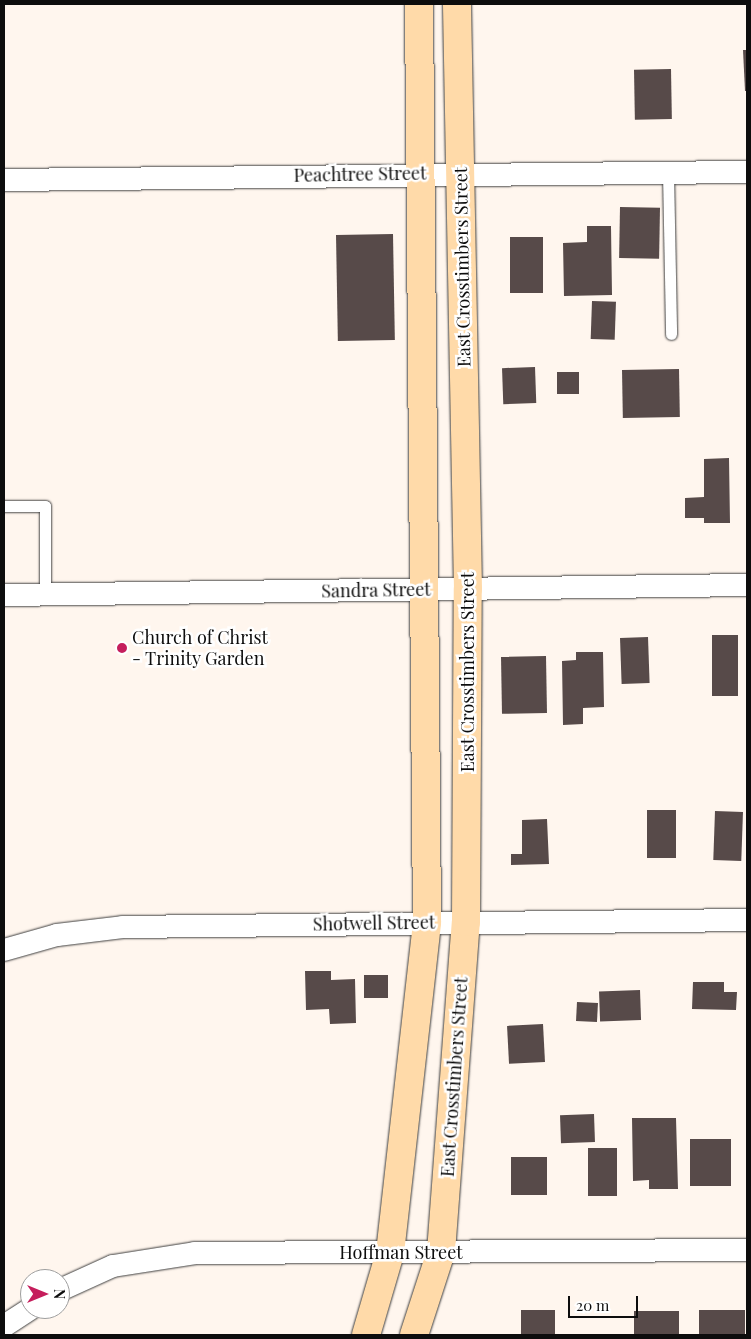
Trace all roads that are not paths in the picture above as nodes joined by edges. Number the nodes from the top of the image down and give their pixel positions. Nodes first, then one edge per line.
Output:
1 (419, 4) edge
2 (457, 4) edge
3 (668, 172) junction
4 (747, 172) edge
5 (421, 173) junction
6 (460, 173) junction
7 (4, 180) edge
8 (670, 334) dead end
9 (4, 506) edge
10 (747, 585) edge
11 (424, 589) junction
12 (468, 589) junction
13 (4, 595) edge
14 (45, 595) junction
15 (747, 920) edge
16 (427, 922) junction
17 (466, 922) junction
18 (4, 950) edge
19 (747, 1250) edge
20 (390, 1252) junction
21 (441, 1252) junction
22 (70, 1285) edge
23 (20, 1315) edge
24 (4, 1326) edge
25 (366, 1335) edge
26 (414, 1335) edge

1 - 5 main road
2 - 6 main road, East Crosstimbers Street
3 - 4 street, Peachtree Street
3 - 6 street, Peachtree Street
3 - 8 lane
5 - 6 street, Peachtree Street
5 - 7 street, Peachtree Street
5 - 11 main road
6 - 12 main road, East Crosstimbers Street
9 - 14 lane
10 - 12 street, Sandra Street
11 - 12 street, Sandra Street
11 - 14 street, Sandra Street
11 - 16 main road
12 - 17 main road, East Crosstimbers Street
13 - 14 street, Sandra Street
15 - 17 street, Shotwell Street
16 - 17 street, Shotwell Street
16 - 18 street, Shotwell Street
16 - 20 main road
17 - 21 main road, East Crosstimbers Street
19 - 21 street, Hoffman Street
20 - 21 street, Hoffman Street
20 - 22 street, Hoffman Street
20 - 25 main road
21 - 26 main road, East Crosstimbers Street
23 - 24 street

